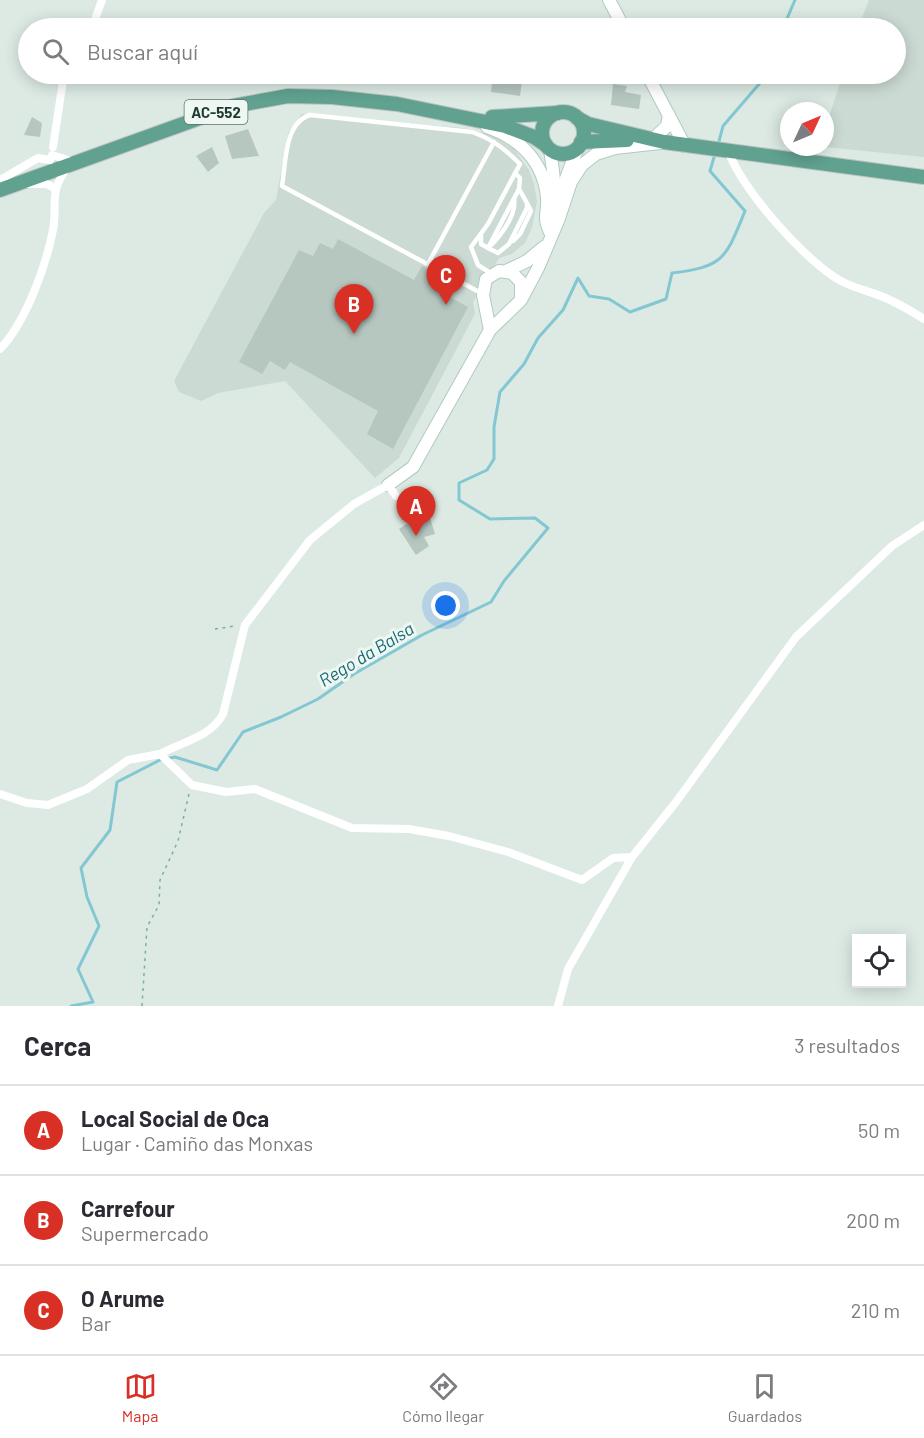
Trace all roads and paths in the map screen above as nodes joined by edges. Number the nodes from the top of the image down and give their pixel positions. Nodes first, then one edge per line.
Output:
1 (102, 0) edge
2 (609, 0) edge
3 (96, 18) edge
4 (619, 18) edge
5 (62, 84) edge
6 (652, 84) edge
7 (559, 112) junction
8 (443, 113) junction
9 (669, 115) junction
10 (577, 118) junction
11 (494, 141) junction
12 (658, 141) junction
13 (580, 145) junction
14 (685, 146) junction
15 (548, 147) junction
16 (728, 150) junction
17 (49, 165) junction
18 (515, 173) junction
19 (924, 177) edge
20 (0, 180) edge
21 (54, 188) junction
22 (519, 189) junction
23 (0, 190) edge
24 (481, 234) junction
25 (549, 239) junction
26 (488, 248) junction
27 (428, 264) junction
28 (506, 271) junction
29 (492, 274) junction
30 (484, 299) junction
31 (521, 300) junction
32 (507, 311) junction
33 (924, 319) edge
34 (490, 330) junction
35 (0, 349) edge
36 (388, 485) junction
37 (396, 496) joint
38 (417, 518) dead end
39 (924, 525) edge
40 (245, 625) junction
41 (215, 629) dead end
42 (160, 754) junction
43 (192, 785) junction
44 (0, 794) edge
45 (632, 857) junction
46 (142, 1006) edge
47 (558, 1006) edge

1 - 3 street
2 - 4 street
5 - 17 street
6 - 9 street
7 - 8 main road, AC-552
7 - 10 main road, AC-552
7 - 15 main road
8 - 15 main road, AC-552
8 - 17 main road, AC-552
8 - 25 street
9 - 12 street
9 - 14 street
10 - 12 main road, AC-552
10 - 13 main road
11 - 18 lane
11 - 27 lane
11 - 27 lane
12 - 13 main road, AC-552
12 - 14 main road, AC-552
12 - 25 street
13 - 15 main road, AC-552
13 - 25 street
14 - 16 main road, AC-552
15 - 25 street
16 - 19 main road, AC-552
16 - 33 street
17 - 20 street
17 - 21 street
17 - 23 main road, AC-552
18 - 22 lane
18 - 24 lane
21 - 23 street
21 - 35 street
22 - 26 lane
22 - 26 lane
24 - 26 lane
24 - 29 lane
25 - 28 street
25 - 31 street
27 - 30 lane
28 - 29 street
28 - 31 street
29 - 30 street
30 - 32 street
30 - 34 street
31 - 32 street
32 - 34 street
34 - 36 street
36 - 37 street
36 - 40 street
37 - 38 path
39 - 45 street
40 - 41 path
40 - 42 street
42 - 43 street
42 - 44 street
43 - 45 street
43 - 46 path
45 - 47 street

